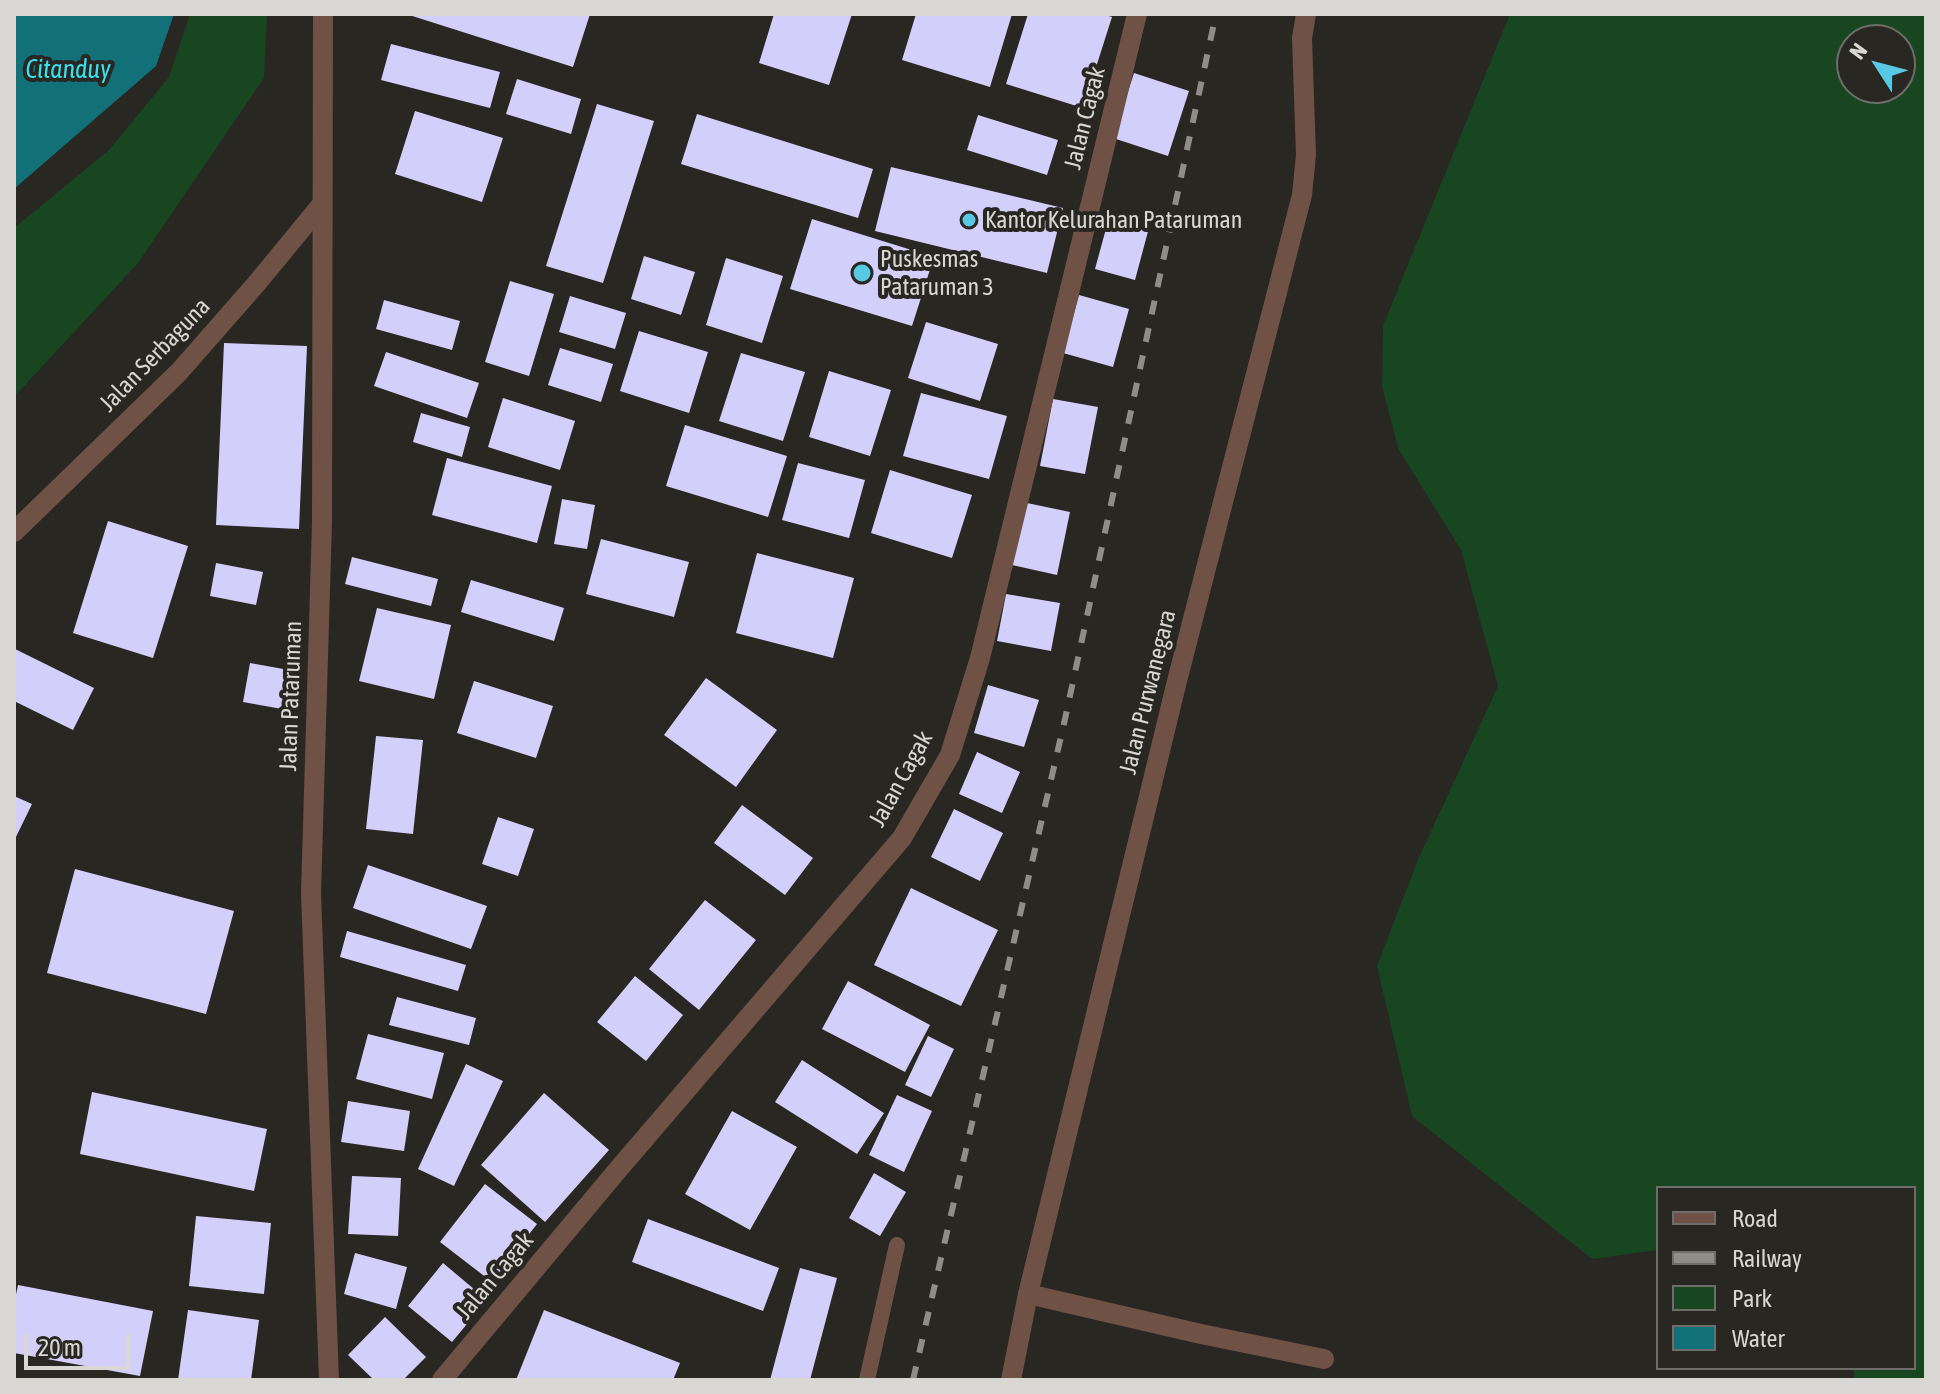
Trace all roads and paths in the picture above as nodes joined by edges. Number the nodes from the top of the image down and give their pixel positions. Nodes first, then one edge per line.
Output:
1 (323, 14) edge
2 (1137, 14) edge
3 (1306, 14) edge
4 (322, 204) junction
5 (14, 532) edge
6 (897, 1245) dead end
7 (1028, 1294) junction
8 (1324, 1359) dead end
9 (329, 1380) edge
10 (442, 1380) edge
11 (867, 1380) edge
12 (1011, 1380) edge

1 - 4 street, Jalan Pataruman
2 - 10 street, Jalan Cagak
3 - 7 street, Jalan Purwanegara
4 - 5 street, Jalan Serbaguna
4 - 9 street, Jalan Pataruman
6 - 11 lane
7 - 8 street
7 - 12 street, Jalan Purwanegara

